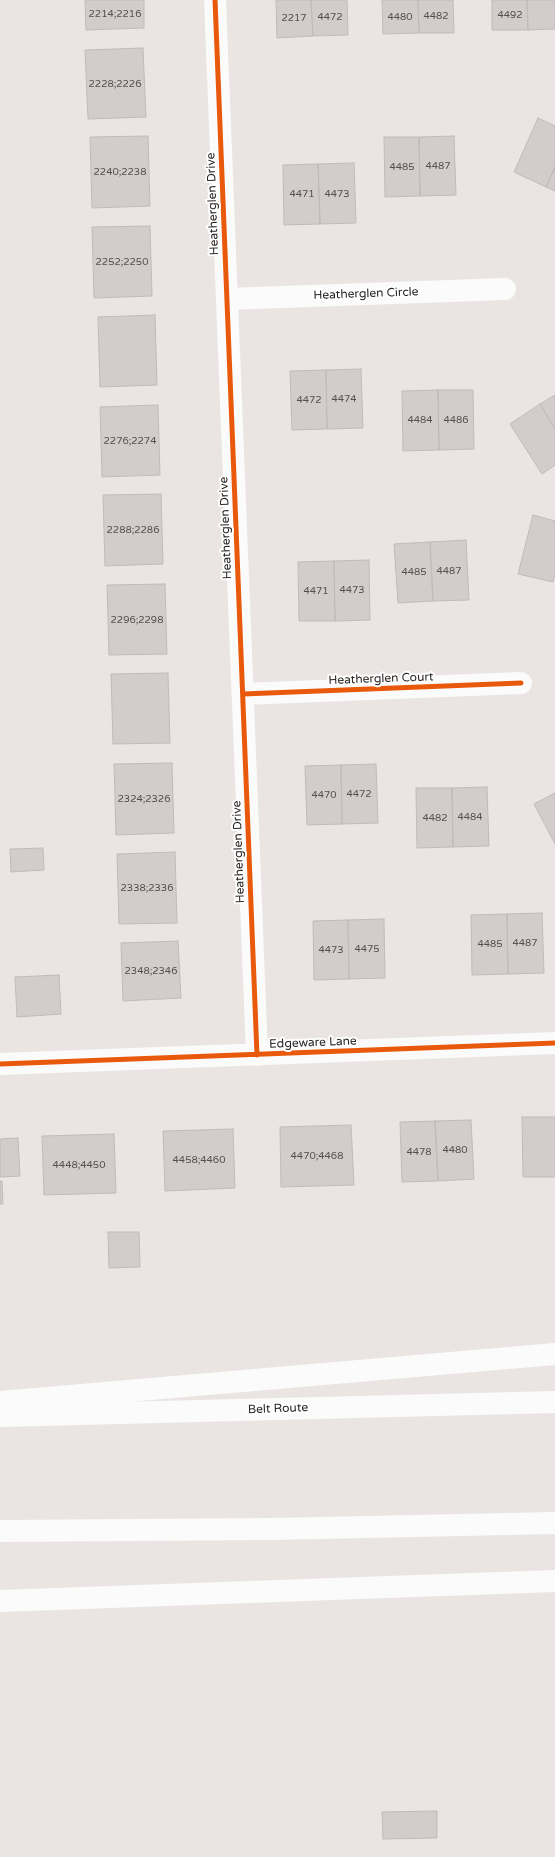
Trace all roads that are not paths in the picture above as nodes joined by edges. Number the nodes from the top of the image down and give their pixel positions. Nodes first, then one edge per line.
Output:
1 (215, 0) edge
2 (505, 289) dead end
3 (227, 299) junction
4 (521, 684) dead end
5 (243, 694) junction
6 (555, 1043) edge
7 (257, 1055) junction
8 (0, 1064) edge
9 (555, 1354) edge
10 (0, 1402) edge
11 (555, 1402) edge
12 (0, 1416) edge
13 (555, 1523) edge
14 (0, 1531) edge
15 (555, 1581) edge
16 (0, 1600) edge

1 - 3 main road, Heatherglen Drive
2 - 3 main road, Heatherglen Circle
3 - 5 main road, Heatherglen Drive
4 - 5 main road, Heatherglen Court
5 - 7 main road, Heatherglen Drive
6 - 7 main road, Edgeware Lane
7 - 8 main road, Edgeware Lane
9 - 10 main road
11 - 12 main road, Belt Route
13 - 14 main road
15 - 16 main road

